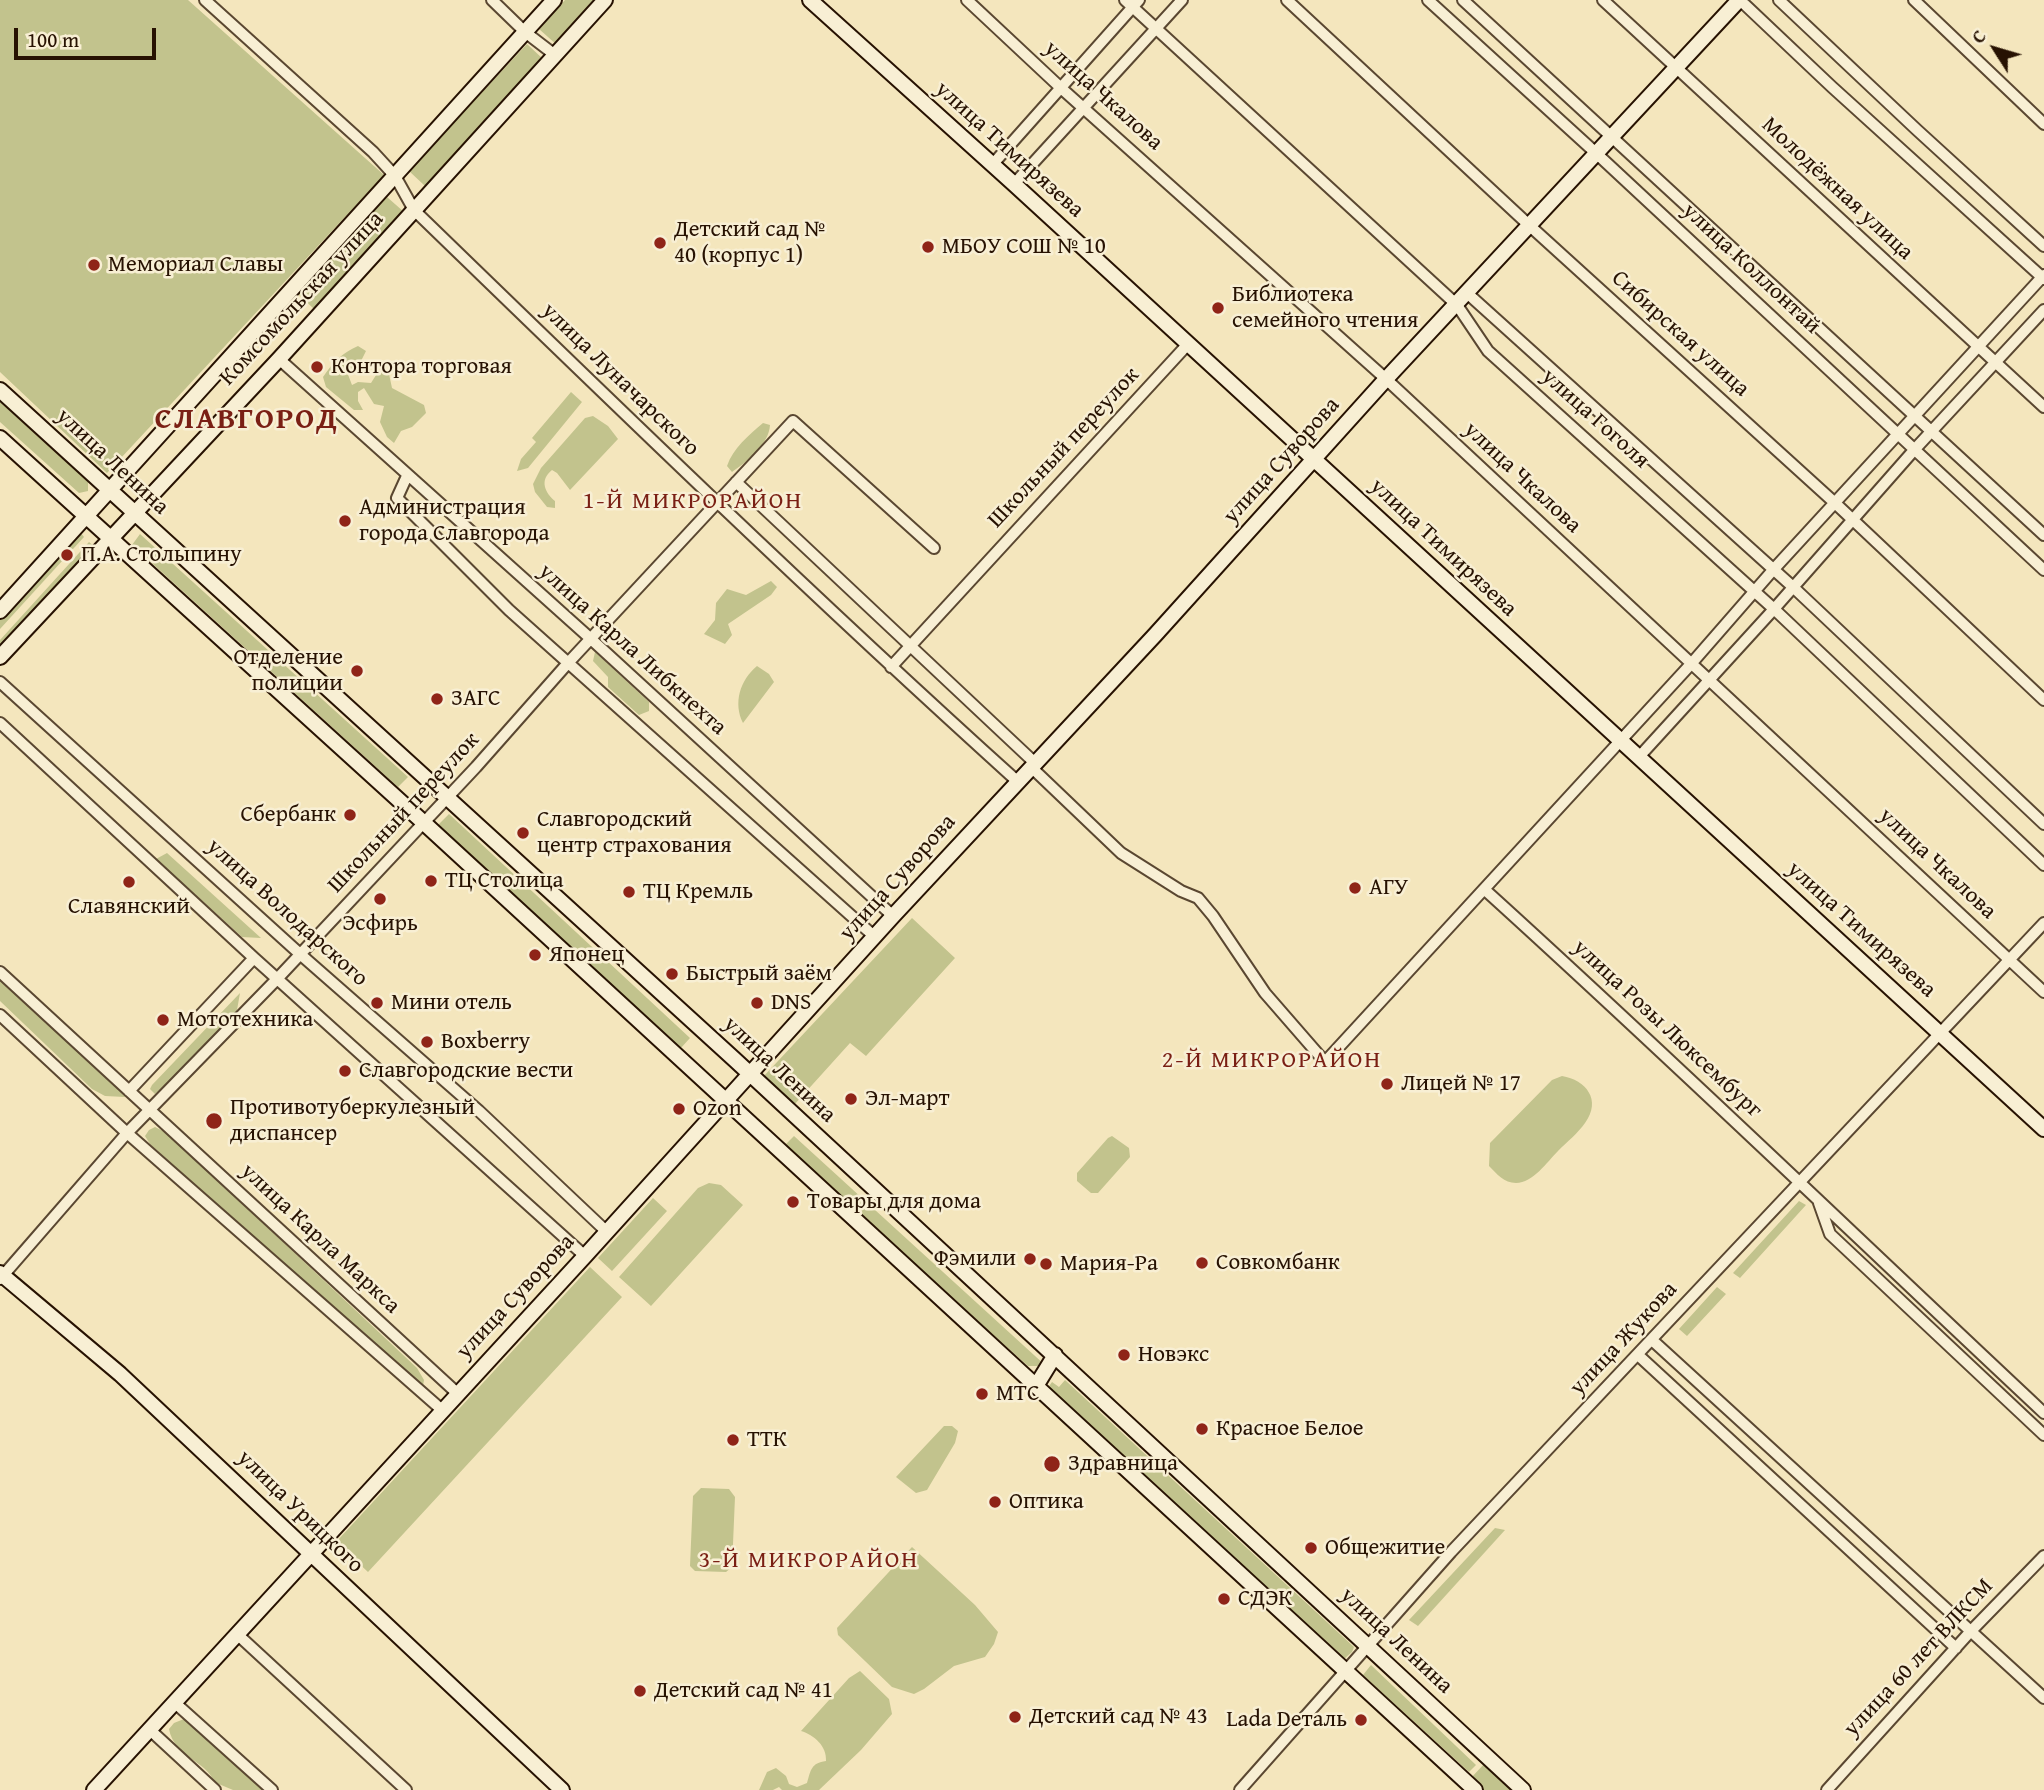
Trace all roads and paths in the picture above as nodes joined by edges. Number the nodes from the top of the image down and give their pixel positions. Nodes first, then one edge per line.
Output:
1 (205, 0) edge
2 (492, 0) edge
3 (554, 0) edge
4 (605, 0) edge
5 (810, 0) edge
6 (967, 0) edge
7 (1182, 0) edge
8 (1287, 0) edge
9 (1427, 0) edge
10 (1464, 0) edge
11 (1603, 0) edge
12 (1740, 0) edge
13 (1779, 0) edge
14 (1913, 0) edge
15 (1132, 2) edge
16 (1157, 29) junction
17 (525, 32) junction
18 (555, 55) junction
19 (1676, 68) junction
20 (1061, 88) junction
21 (1084, 107) junction
22 (2044, 124) edge
23 (1612, 138) junction
24 (1597, 154) junction
25 (992, 165) junction
26 (395, 176) junction
27 (1014, 184) junction
28 (414, 210) junction
29 (1530, 226) junction
30 (2044, 246) edge
31 (2043, 277) edge
32 (1467, 293) junction
33 (1457, 305) junction
34 (2044, 310) edge
35 (1188, 344) junction
36 (1979, 348) junction
37 (279, 359) junction
38 (1996, 363) junction
39 (1386, 379) junction
40 (0, 390) edge
41 (2044, 407) edge
42 (1915, 415) junction
43 (1932, 431) junction
44 (1897, 435) junction
45 (0, 438) edge
46 (1915, 449) junction
47 (1314, 460) junction
48 (407, 476) junction
49 (736, 482) junction
50 (109, 491) junction
51 (717, 503) junction
52 (1835, 503) junction
53 (133, 512) junction
54 (86, 517) junction
55 (1853, 521) junction
56 (2044, 535) edge
57 (109, 538) junction
58 (934, 548) dead end
59 (1773, 570) junction
60 (2044, 570) edge
61 (1793, 587) junction
62 (1755, 591) junction
63 (1774, 609) junction
64 (0, 611) edge
65 (591, 639) junction
66 (909, 646) junction
67 (0, 657) edge
68 (568, 663) junction
69 (1691, 664) junction
70 (891, 667) junction
71 (1709, 681) junction
72 (0, 682) edge
73 (2044, 700) edge
74 (0, 723) edge
75 (1620, 741) junction
76 (1638, 758) junction
77 (1032, 765) junction
78 (1017, 782) junction
79 (446, 798) junction
80 (423, 822) junction
81 (2044, 824) edge
82 (2044, 865) edge
83 (1484, 889) junction
84 (893, 916) junction
85 (2044, 923) edge
86 (875, 937) junction
87 (300, 954) junction
88 (254, 958) junction
89 (2009, 960) junction
90 (0, 972) edge
91 (277, 979) junction
92 (2044, 992) edge
93 (0, 1015) edge
94 (1941, 1034) junction
95 (750, 1074) junction
96 (129, 1091) junction
97 (726, 1101) junction
98 (150, 1111) junction
99 (2044, 1129) edge
100 (127, 1133) junction
101 (1799, 1184) junction
102 (1818, 1202) junction
103 (607, 1232) junction
104 (585, 1256) junction
105 (1, 1276) edge
106 (1651, 1340) junction
107 (1055, 1355) junction
108 (1638, 1355) junction
109 (1036, 1386) junction
110 (457, 1393) junction
111 (442, 1410) junction
112 (2044, 1413) edge
113 (2044, 1435) edge
114 (311, 1555) junction
115 (2044, 1556) edge
116 (1970, 1632) junction
117 (237, 1634) junction
118 (1367, 1646) junction
119 (1956, 1648) junction
120 (1345, 1670) junction
121 (2044, 1698) edge
122 (174, 1702) junction
123 (149, 1729) junction
124 (94, 1790) edge
125 (215, 1790) edge
126 (272, 1790) edge
127 (406, 1790) edge
128 (562, 1790) edge
129 (1240, 1790) edge
130 (1475, 1790) edge
131 (1523, 1790) edge
132 (1827, 1790) edge

1 - 26 street, улица Луначарского
2 - 17 street
3 - 17 street, Комсомольская улица
4 - 18 street, Комсомольская улица
5 - 25 street, улица Тимирязева
6 - 20 street, улица Чкалова
7 - 16 street
8 - 29 street, Сибирская улица
9 - 24 street, улица Коллонтай
10 - 23 street, улица Коллонтай
11 - 19 street, Молодёжная улица
12 - 19 street, улица Суворова
12 - 31 street
13 - 30 street
14 - 22 street
15 - 16 street, улица Гоголя
15 - 20 street
16 - 21 street
16 - 33 street, улица Гоголя
17 - 18 street
17 - 26 street, Комсомольская улица
18 - 28 street, Комсомольская улица
19 - 23 street, улица Суворова
19 - 36 street, Молодёжная улица
20 - 21 street, улица Чкалова
20 - 25 street
21 - 27 street
21 - 39 street, улица Чкалова
23 - 24 street, улица Суворова
23 - 42 street, улица Коллонтай
24 - 29 street, улица Суворова
24 - 44 street, улица Коллонтай
25 - 27 street, улица Тимирязева
26 - 28 street, улица Луначарского
26 - 50 street, Комсомольская улица
27 - 35 street, улица Тимирязева
28 - 37 street, Комсомольская улица
28 - 51 street, улица Луначарского
29 - 32 street, улица Суворова
29 - 52 street, Сибирская улица
31 - 36 street
32 - 33 street, улица Суворова
32 - 59 street
33 - 39 street, улица Суворова
33 - 62 street, улица Гоголя
34 - 38 street
35 - 47 street, улица Тимирязева
35 - 66 street, Школьный переулок
36 - 38 street, Молодёжная улица
36 - 42 street
37 - 48 street, улица Карла Либкнехта
37 - 53 street, Комсомольская улица
38 - 41 street, Молодёжная улица
38 - 43 street
39 - 47 street, улица Суворова
39 - 69 street, улица Чкалова
40 - 50 street, улица Ленина
42 - 43 street, улица Коллонтай
42 - 44 street
43 - 46 street
43 - 56 street, улица Коллонтай
44 - 46 street, улица Коллонтай
44 - 52 street
45 - 54 street
46 - 55 street
46 - 60 street, улица Коллонтай
47 - 75 street, улица Тимирязева
47 - 77 street, улица Суворова
48 - 65 street, улица Карла Либкнехта
48 - 68 street
49 - 51 street, Школьный переулок
49 - 58 street, Школьный переулок
49 - 66 street
50 - 53 street, улица Ленина
50 - 54 street, Комсомольская улица
51 - 65 street, Школьный переулок
51 - 70 street, улица Луначарского
52 - 55 street, Сибирская улица
52 - 59 street
53 - 57 street, Комсомольская улица
53 - 79 street, улица Ленина
54 - 57 street
54 - 64 street, Комсомольская улица
55 - 61 street
55 - 73 street, Сибирская улица
57 - 67 street, Комсомольская улица
57 - 80 street
59 - 61 street
59 - 62 street
61 - 63 street
61 - 81 street
62 - 63 street, улица Гоголя
62 - 69 street
63 - 71 street
63 - 82 street, улица Гоголя
65 - 68 street, Школьный переулок
65 - 84 street, улица Карла Либкнехта
66 - 70 street, Школьный переулок
66 - 77 street
68 - 79 street, Школьный переулок
68 - 86 street
69 - 71 street, улица Чкалова
69 - 75 street
70 - 78 street, улица Луначарского
71 - 76 street
71 - 89 street, улица Чкалова
72 - 87 street, улица Володарского
74 - 88 street
75 - 76 street, улица Тимирязева
75 - 83 street
76 - 94 street, улица Тимирязева
77 - 78 street, улица Суворова
77 - 83 street
78 - 84 street, улица Суворова
79 - 80 street, Школьный переулок
79 - 95 street, улица Ленина
80 - 87 street, Школьный переулок
80 - 97 street
83 - 101 street, улица Розы Люксембург
84 - 86 street, улица Суворова
85 - 89 street, улица Жукова
86 - 95 street, улица Суворова
87 - 91 street, Школьный переулок
87 - 103 street, улица Володарского
88 - 91 street
88 - 96 street
89 - 92 street, улица Чкалова
89 - 94 street, улица Жукова
90 - 96 street, улица Карла Маркса
91 - 98 street, Школьный переулок
91 - 104 street
93 - 100 street, улица Карла Маркса
94 - 99 street, улица Тимирязева
94 - 101 street, улица Жукова
95 - 97 street, улица Суворова
95 - 107 street, улица Ленина
96 - 98 street, улица Карла Маркса
97 - 103 street, улица Суворова
97 - 109 street
98 - 100 street, Школьный переулок
98 - 110 street, улица Карла Маркса
100 - 105 street, Школьный переулок
100 - 111 street, улица Карла Маркса
101 - 102 street, улица Розы Люксембург
101 - 106 street, улица Жукова
102 - 112 street, улица Розы Люксембург
102 - 113 street, улица Розы Люксембург
103 - 104 street, улица Суворова
104 - 110 street, улица Суворова
105 - 114 street, улица Урицкого
106 - 108 street, улица Жукова
106 - 116 street
107 - 109 street
107 - 118 street, улица Ленина
108 - 118 street, улица Жукова
108 - 119 street
109 - 120 street
110 - 111 street, улица Суворова
111 - 114 street, улица Суворова
114 - 117 street, улица Суворова
114 - 128 street, улица Урицкого
115 - 116 street, улица 60 лет ВЛКСМ
116 - 119 street, улица 60 лет ВЛКСМ
116 - 121 street
117 - 122 street, улица Суворова
117 - 127 street
118 - 120 street, улица Жукова
118 - 131 street, улица Ленина
119 - 132 street, улица 60 лет ВЛКСМ
120 - 129 street, улица Жукова
120 - 130 street
122 - 123 street, улица Суворова
122 - 126 street
123 - 124 street, улица Суворова
123 - 125 street

